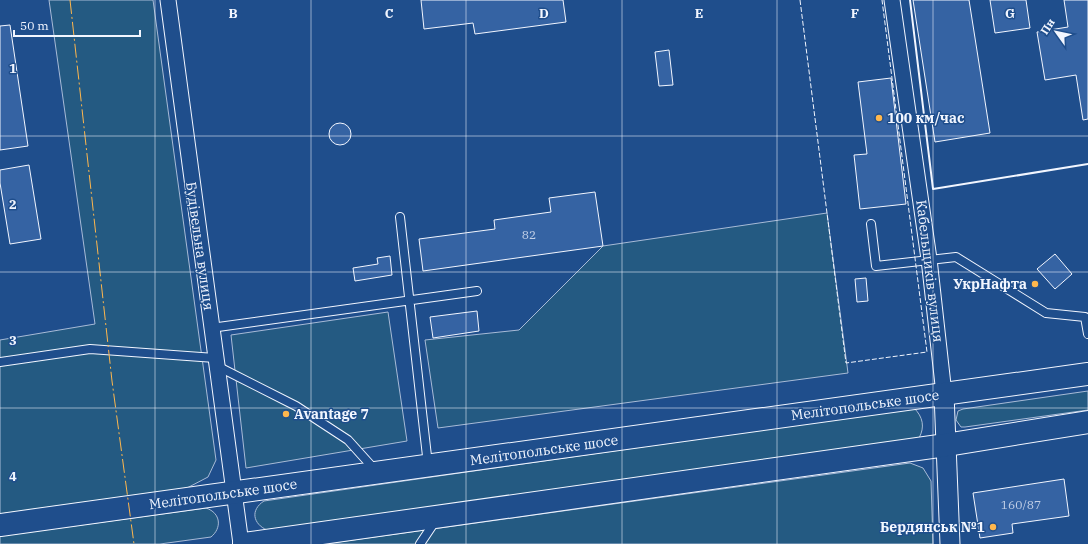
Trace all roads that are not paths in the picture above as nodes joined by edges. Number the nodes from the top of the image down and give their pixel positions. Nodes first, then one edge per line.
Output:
1 (168, 0) edge
2 (892, 0) edge
3 (400, 217) dead end
4 (871, 224) dead end
5 (929, 259) junction
6 (477, 291) dead end
7 (410, 301) junction
8 (211, 328) junction
9 (1088, 334) edge
10 (0, 362) edge
11 (216, 362) junction
12 (1088, 374) edge
13 (944, 394) junction
14 (1088, 422) edge
15 (946, 445) junction
16 (428, 466) junction
17 (378, 473) junction
18 (233, 493) junction
19 (439, 515) junction
20 (0, 525) edge
21 (241, 544) edge
22 (244, 544) edge
23 (420, 544) edge
24 (950, 544) edge

1 - 8 street, Будівельна вулиця
2 - 5 street, Кабельщиків вулиця
3 - 7 lane
4 - 5 lane
5 - 9 lane
5 - 13 street, Кабельщиків вулиця
6 - 7 lane
7 - 8 lane
7 - 16 lane
8 - 11 street, Будівельна вулиця
10 - 11 lane
11 - 17 lane
11 - 18 street, Будівельна вулиця
12 - 13 main road, Мелітопольське шосе
13 - 15 street, Кабельщиків вулиця
13 - 16 main road, Мелітопольське шосе
14 - 15 main road
15 - 19 main road
15 - 24 street, Кабельщиків вулиця
16 - 17 main road, Мелітопольське шосе
17 - 18 main road, Мелітопольське шосе
18 - 20 main road, Мелітопольське шосе
18 - 21 street, Будівельна вулиця
19 - 22 main road
19 - 23 lane

